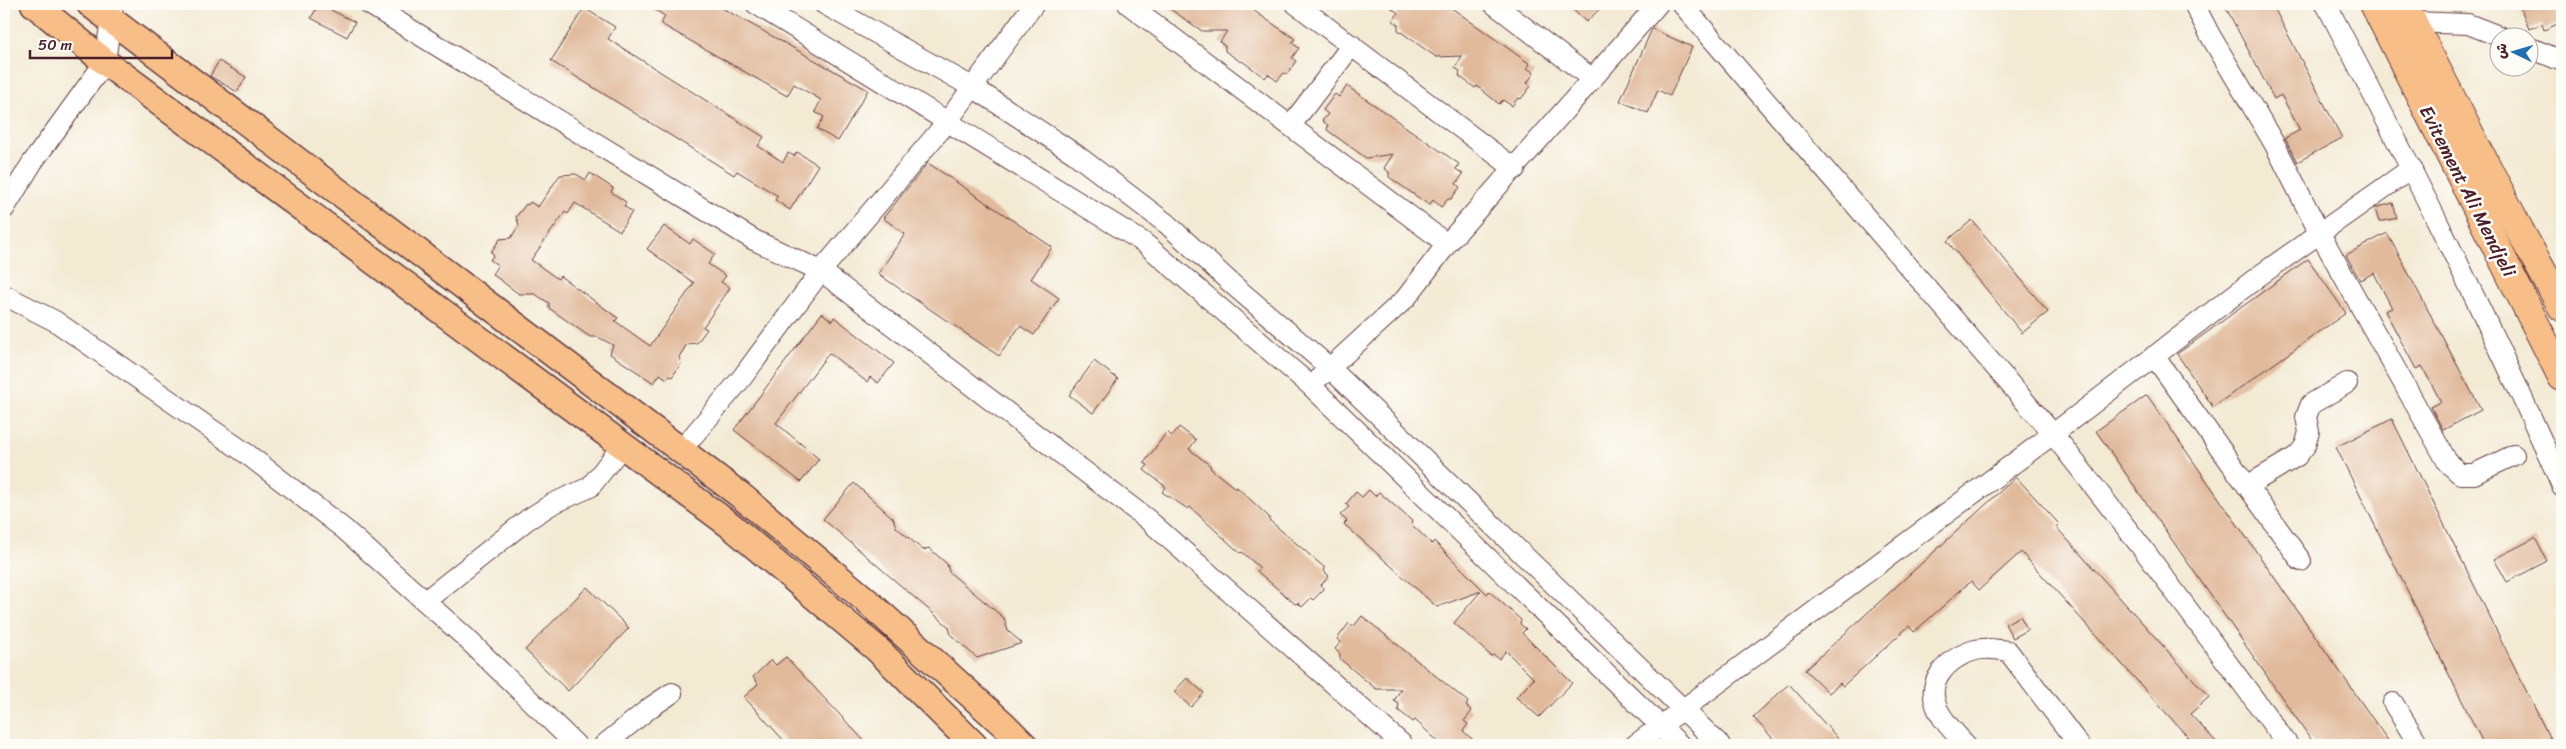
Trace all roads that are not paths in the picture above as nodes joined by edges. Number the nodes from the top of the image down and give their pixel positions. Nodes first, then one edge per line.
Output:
1 (34, 4) edge
2 (90, 4) edge
3 (369, 4) edge
4 (756, 4) edge
5 (824, 4) edge
6 (1034, 4) edge
7 (1128, 4) edge
8 (1296, 4) edge
9 (1494, 4) edge
10 (1658, 4) edge
11 (1682, 4) edge
12 (2194, 4) edge
13 (2326, 4) edge
14 (2374, 4) edge
15 (111, 12) edge
16 (2408, 13) edge
17 (2488, 32) edge
18 (1352, 45) junction
19 (2538, 51) edge
20 (2562, 61) edge
21 (104, 62) junction
22 (1591, 78) junction
23 (974, 88) junction
24 (947, 122) junction
25 (1291, 125) junction
26 (2412, 168) junction
27 (1515, 169) junction
28 (4, 210) edge
29 (2319, 232) junction
30 (1448, 244) junction
31 (821, 270) junction
32 (4, 295) edge
33 (2562, 307) edge
34 (2154, 356) junction
35 (1330, 368) junction
36 (2562, 377) edge
37 (2347, 383) dead end
38 (1311, 386) junction
39 (2053, 434) junction
40 (623, 445) junction
41 (682, 449) junction
42 (2514, 455) dead end
43 (2247, 486) junction
44 (2562, 486) edge
45 (2301, 561) dead end
46 (425, 601) junction
47 (868, 602) junction
48 (848, 626) junction
49 (672, 693) dead end
50 (2393, 703) dead end
51 (1684, 709) junction
52 (1661, 725) junction
53 (576, 745) edge
54 (604, 745) edge
55 (974, 745) edge
56 (1024, 745) edge
57 (1403, 745) edge
58 (1635, 745) edge
59 (1680, 745) edge
60 (1720, 745) edge
61 (1966, 745) edge
62 (2079, 745) edge
63 (2288, 745) edge
64 (2419, 745) edge

1 - 21 main road
2 - 15 main road
3 - 31 street
4 - 24 street
5 - 23 street
6 - 23 street
7 - 25 street
8 - 18 street
9 - 22 street
10 - 22 street
11 - 39 street
12 - 29 street
13 - 26 street
14 - 36 highway, Evitement Ali Mendjeli
15 - 21 street
15 - 41 main road
16 - 17 street
16 - 33 highway, Evitement Ali Mendjeli
18 - 25 street
18 - 27 street
19 - 20 street
21 - 28 street
21 - 40 main road
22 - 27 street
23 - 24 street
23 - 35 street
24 - 31 street
24 - 38 street
25 - 30 street
26 - 29 street
26 - 44 street
27 - 30 street
29 - 34 street
29 - 42 street
30 - 35 street
31 - 41 street
31 - 57 street
32 - 46 street
34 - 39 street
34 - 43 street
35 - 38 street
35 - 51 street
37 - 43 street
38 - 52 street
39 - 51 street
39 - 63 street
40 - 46 street
40 - 48 main road
41 - 47 main road
43 - 45 street
46 - 53 street
47 - 48 main road
47 - 56 main road
48 - 55 main road
49 - 54 street
50 - 64 street
51 - 52 street
51 - 60 street
52 - 58 street
52 - 59 street
61 - 62 street

